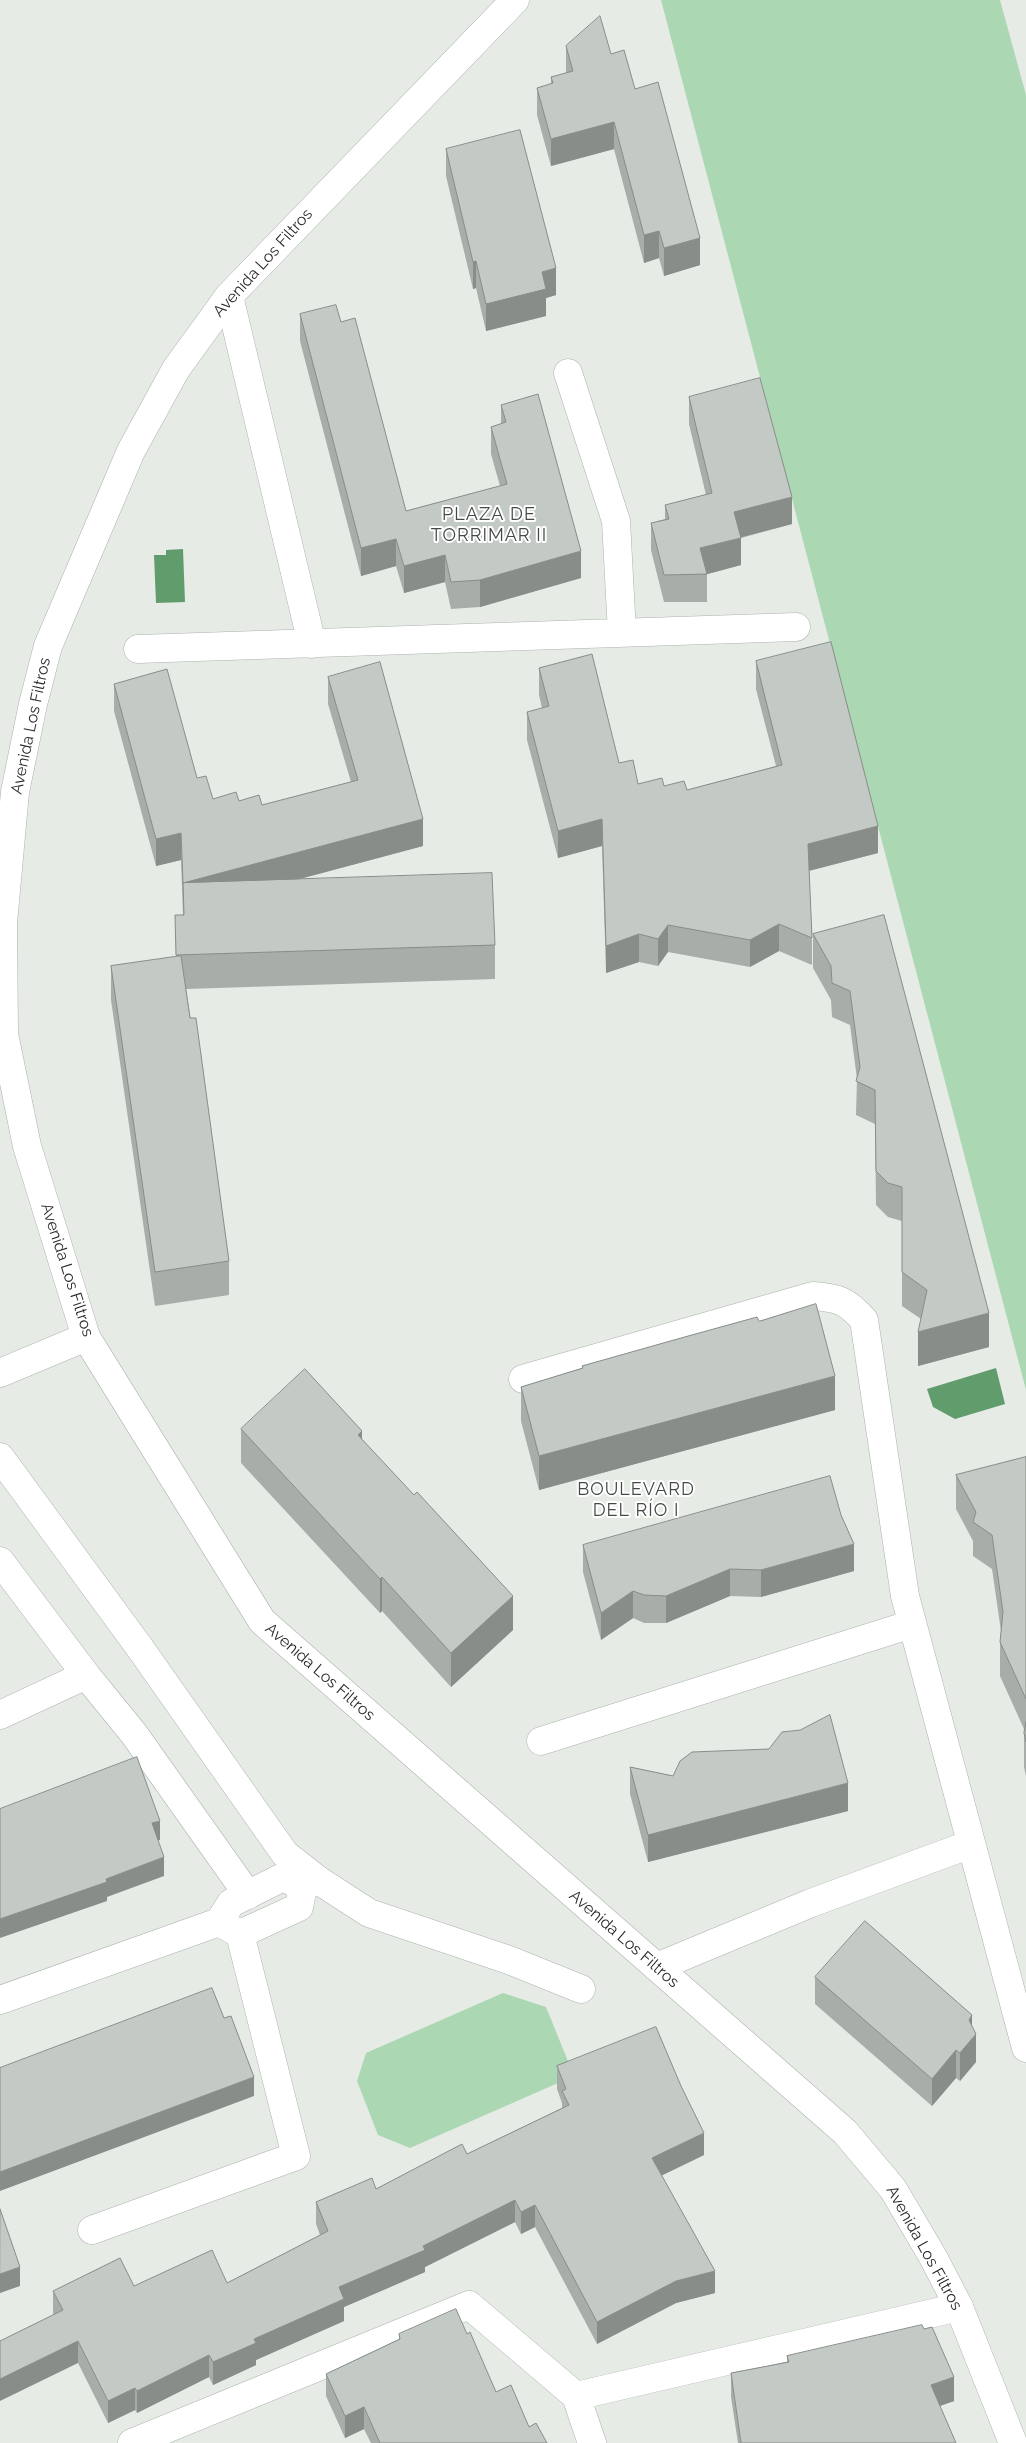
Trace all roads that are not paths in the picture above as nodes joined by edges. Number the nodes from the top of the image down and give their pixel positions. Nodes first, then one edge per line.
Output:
1 (515, 0) edge
2 (229, 296) junction
3 (568, 373) dead end
4 (796, 627) dead end
5 (622, 633) junction
6 (312, 644) junction
7 (138, 649) dead end
8 (86, 1337) junction
9 (0, 1373) edge
10 (523, 1378) dead end
11 (0, 1457) edge
12 (0, 1561) edge
13 (912, 1624) junction
14 (86, 1676) junction
15 (0, 1715) edge
16 (540, 1741) dead end
17 (971, 1844) junction
18 (310, 1883) junction
19 (248, 1895) junction
20 (230, 1928) junction
21 (657, 1967) junction
22 (581, 1989) dead end
23 (0, 2000) edge
24 (1026, 2048) edge
25 (92, 2230) dead end
26 (959, 2307) junction
27 (576, 2396) junction
28 (132, 2443) edge
29 (592, 2443) edge
30 (1013, 2443) edge

1 - 2 street, Avenida Los Filtros
2 - 6 street
2 - 8 street, Avenida Los Filtros
3 - 5 street
4 - 5 street
5 - 6 street
6 - 7 street
8 - 9 street
8 - 21 street, Avenida Los Filtros
10 - 13 street
11 - 18 street
12 - 14 street
13 - 16 street
13 - 17 street
14 - 15 street
14 - 19 street
17 - 21 street
17 - 24 street
18 - 19 street
18 - 20 street
18 - 22 street
19 - 20 street
20 - 23 street
20 - 25 street
21 - 26 street, Avenida Los Filtros
26 - 27 street
26 - 30 street, Avenida Los Filtros
27 - 28 street
27 - 29 street

